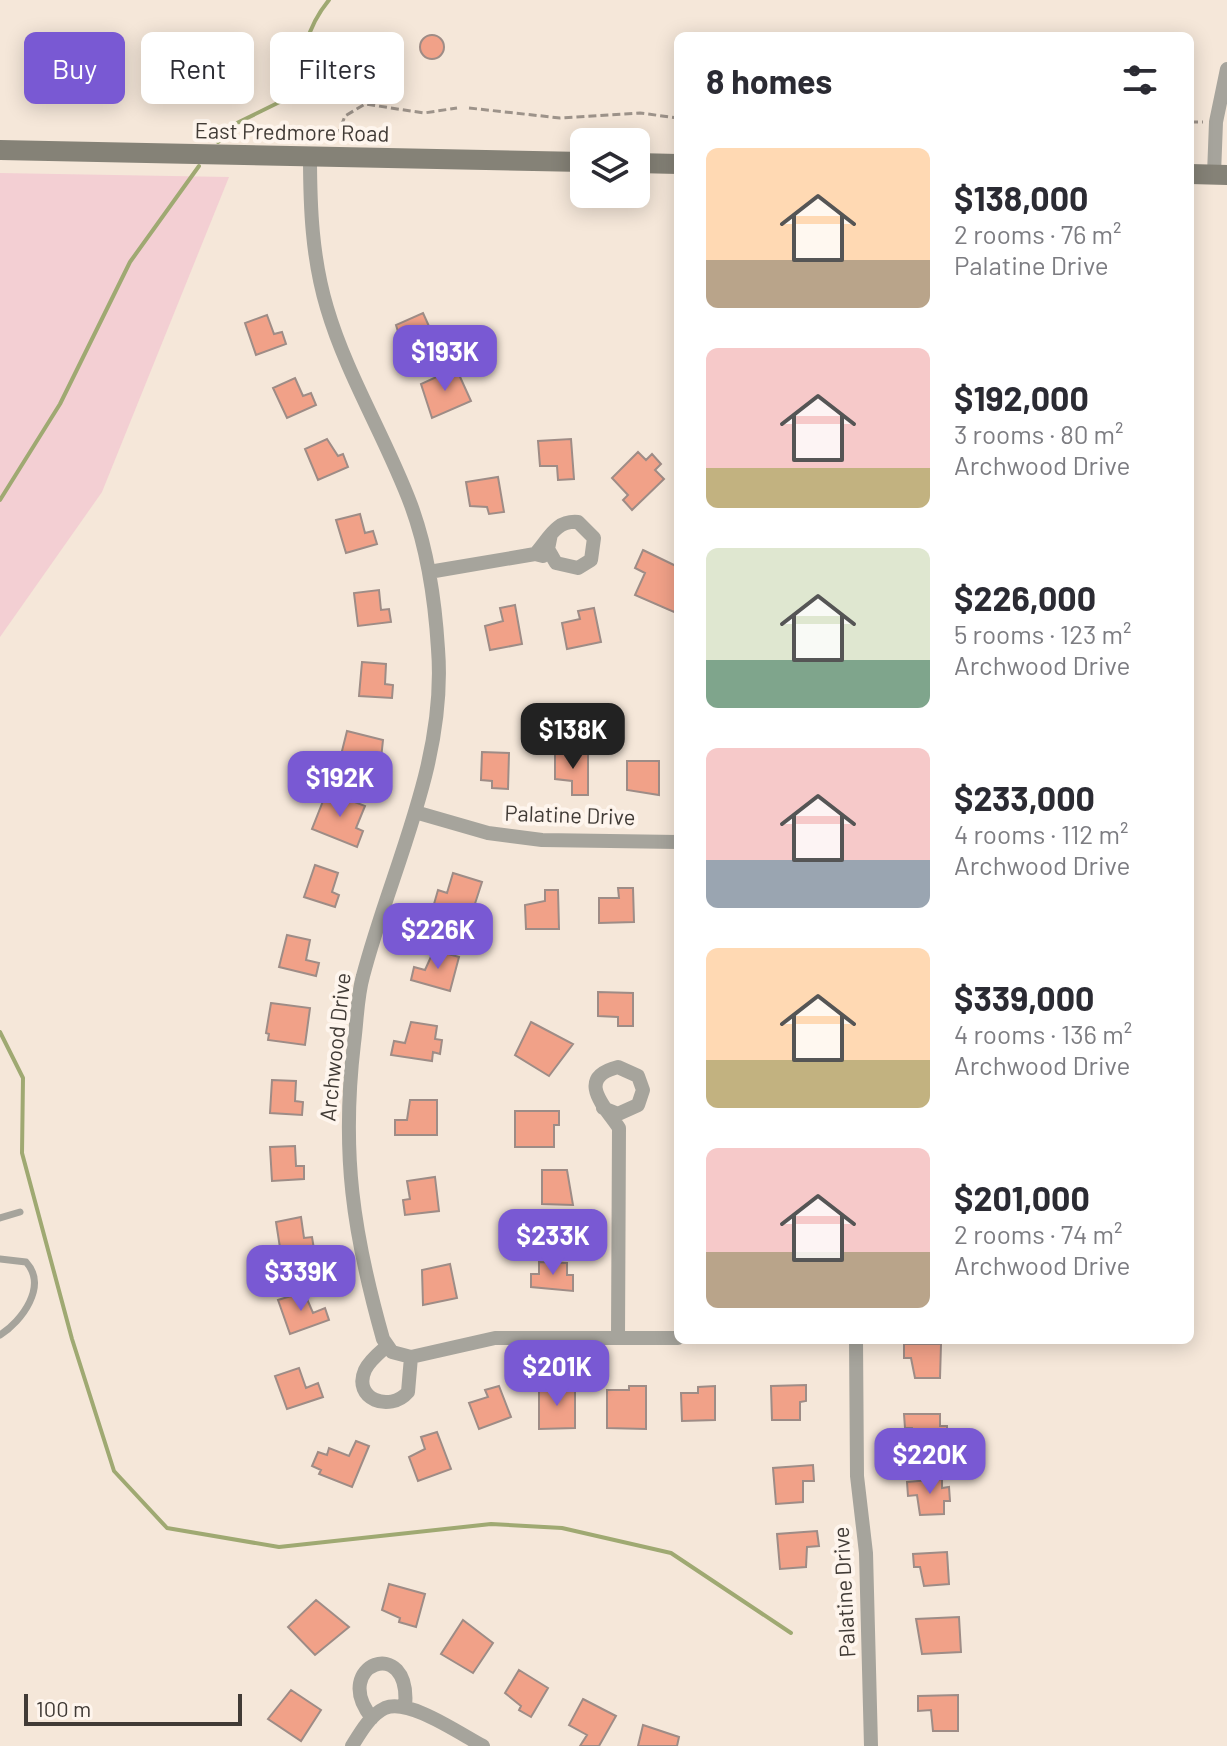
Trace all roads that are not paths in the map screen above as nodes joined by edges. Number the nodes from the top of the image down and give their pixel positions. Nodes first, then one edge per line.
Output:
1 (1227, 69) edge
2 (0, 150) edge
3 (310, 156) junction
4 (570, 162) edge
5 (650, 163) edge
6 (674, 164) edge
7 (1194, 174) edge
8 (1221, 174) edge
9 (551, 534) junction
10 (535, 554) junction
11 (556, 563) junction
12 (429, 572) junction
13 (415, 812) junction
14 (674, 842) edge
15 (603, 1108) junction
16 (633, 1110) junction
17 (619, 1128) junction
18 (20, 1212) dead end
19 (0, 1218) edge
20 (0, 1259) edge
21 (0, 1335) edge
22 (618, 1338) junction
23 (674, 1338) edge
24 (856, 1344) edge
25 (387, 1346) junction
26 (411, 1357) junction
27 (405, 1707) junction
28 (372, 1718) junction
29 (352, 1746) edge
30 (483, 1746) edge
31 (871, 1746) edge

1 - 8 street
2 - 3 street, East Predmore Road
3 - 4 street, East Predmore Road
3 - 12 street, Archwood Drive
5 - 6 street
7 - 8 street
9 - 10 street
9 - 11 street
9 - 11 street
10 - 11 street
10 - 12 street
12 - 13 street, Archwood Drive
13 - 14 street, Palatine Drive
13 - 25 street, Archwood Drive
15 - 16 street
15 - 16 street
15 - 17 street
16 - 17 street
17 - 22 street
18 - 19 lane
20 - 21 lane
22 - 23 street
22 - 26 street
24 - 31 street, Palatine Drive
25 - 26 street
25 - 26 street
27 - 28 street
27 - 28 street
27 - 30 street
28 - 29 street

